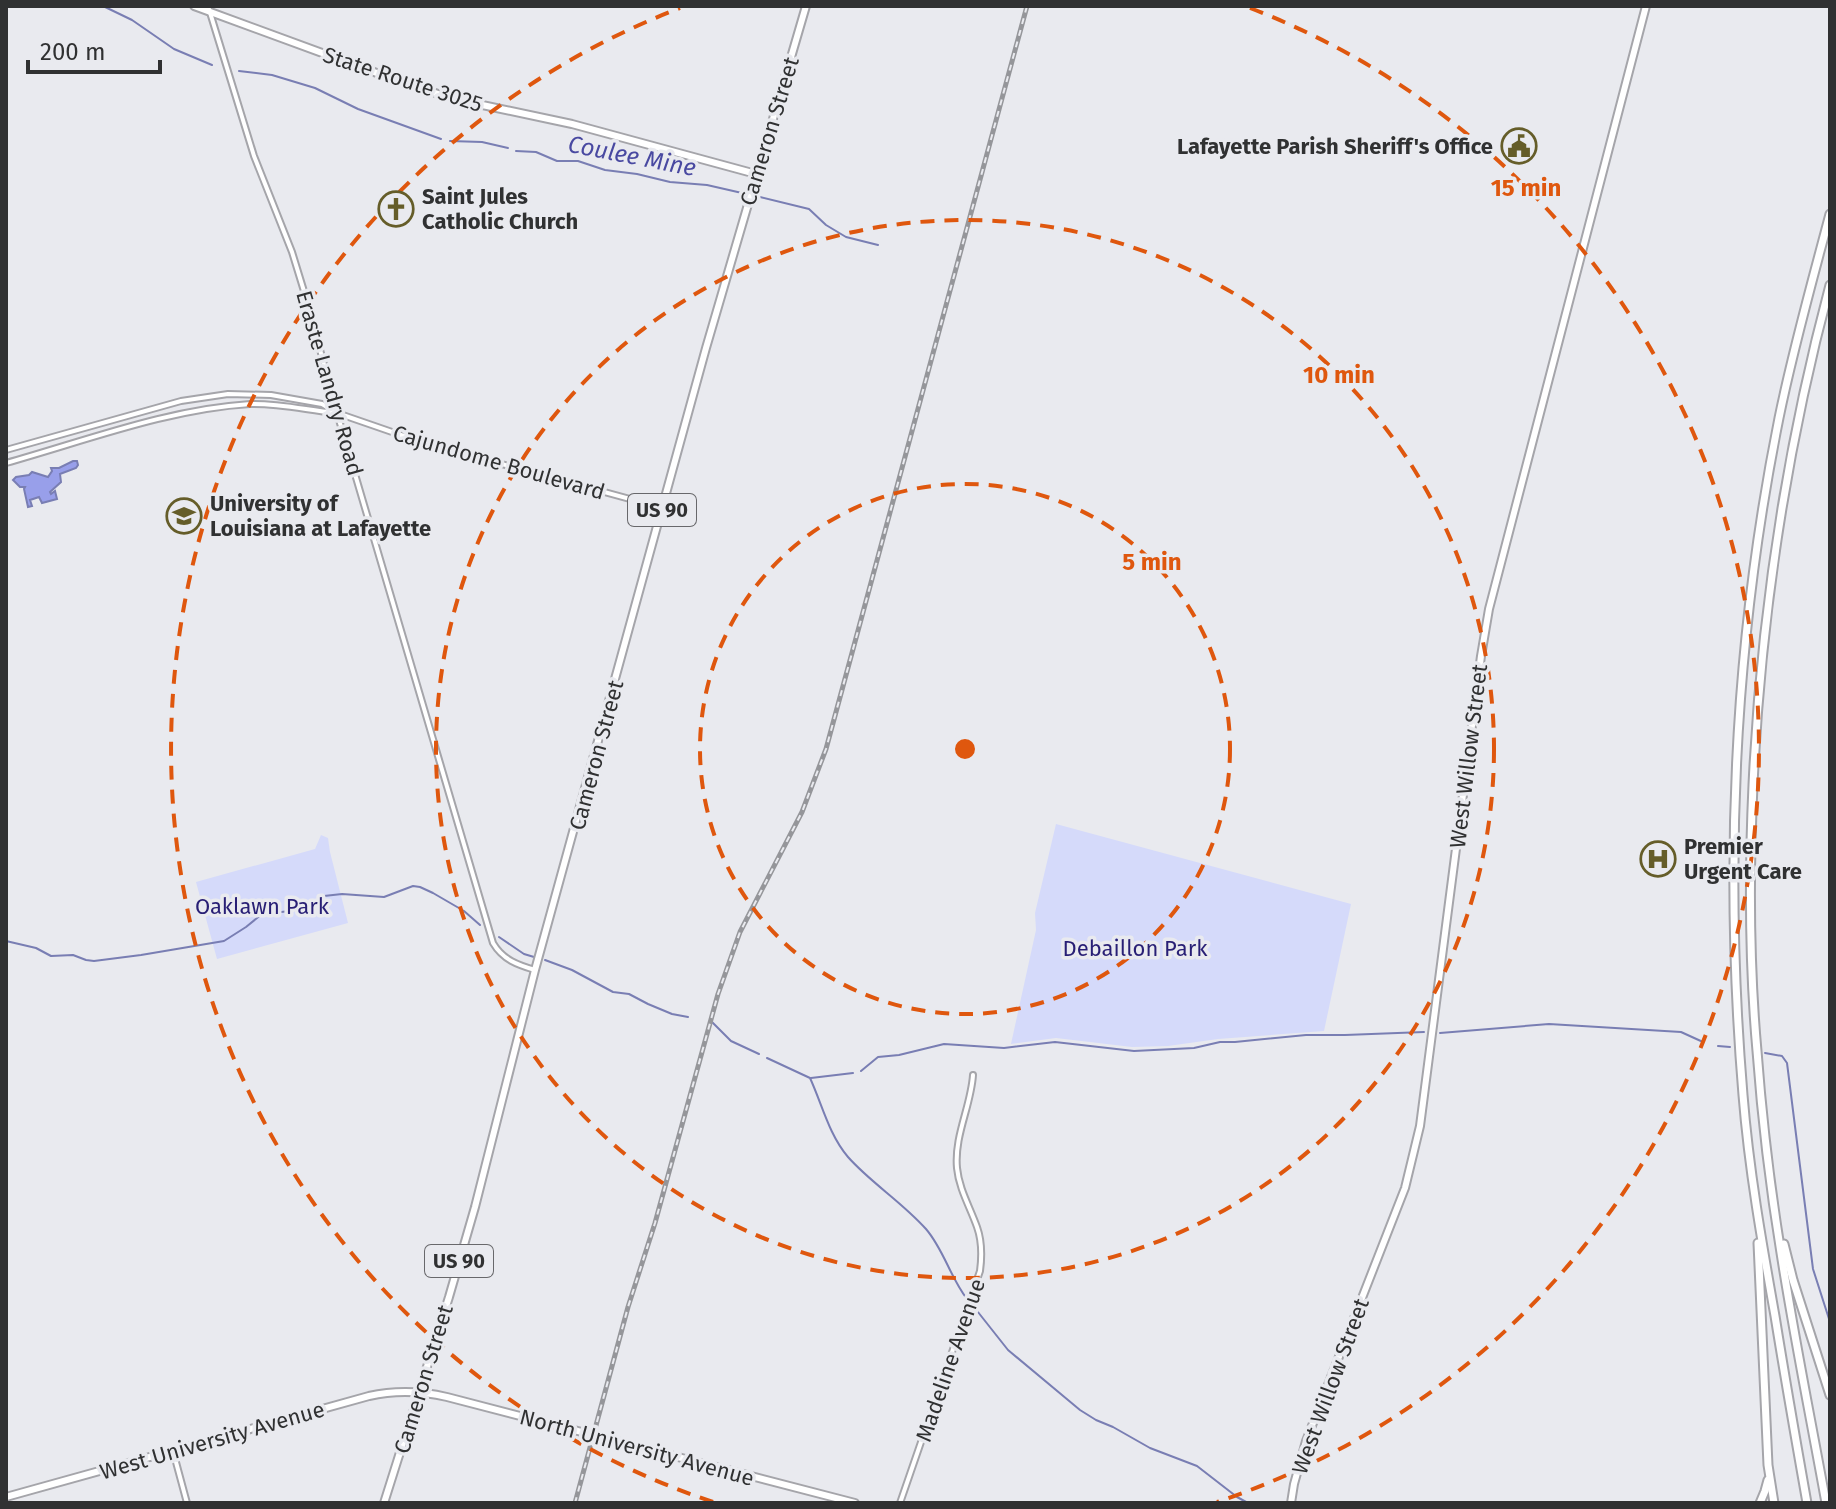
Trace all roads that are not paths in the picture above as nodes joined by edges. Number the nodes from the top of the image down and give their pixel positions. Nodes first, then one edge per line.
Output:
1 (194, 6) edge
2 (806, 6) edge
3 (1646, 6) edge
4 (209, 9) edge
5 (756, 174) junction
6 (1830, 214) edge
7 (1830, 285) edge
8 (337, 413) junction
9 (6, 450) edge
10 (6, 463) edge
11 (663, 508) junction
12 (535, 970) junction
13 (973, 1075) dead end
14 (1772, 1185) junction
15 (1754, 1197) junction
16 (419, 1392) junction
17 (1830, 1395) edge
18 (173, 1450) junction
19 (1768, 1465) junction
20 (6, 1497) edge
21 (1807, 1499) edge
22 (187, 1503) edge
23 (384, 1503) edge
24 (855, 1503) edge
25 (900, 1503) edge
26 (1291, 1503) edge
27 (1760, 1503) edge
28 (1774, 1503) edge
29 (1826, 1503) edge

1 - 4 main road, State Route 3025
2 - 5 main road, Cameron Street / US 90
3 - 26 main road, West Willow Street
4 - 5 main road, State Route 3025
4 - 8 street, Eraste Landry Road
5 - 11 main road, Cameron Street / US 90
6 - 15 highway
7 - 14 highway
8 - 9 street, Cajundome Boulevard
8 - 10 street, Cajundome Boulevard
8 - 11 street, Cajundome Boulevard
8 - 12 street, Eraste Landry Road
11 - 12 main road, Cameron Street / US 90
12 - 16 main road, Cameron Street / US 90
13 - 25 street, Madeline Avenue
14 - 17 highway
14 - 29 highway
15 - 19 highway
15 - 21 highway
16 - 18 main road, West University Avenue
16 - 23 main road, Cameron Street / US 90
16 - 24 main road, North University Avenue
18 - 20 main road, West University Avenue
18 - 22 street
19 - 27 highway
19 - 28 highway

